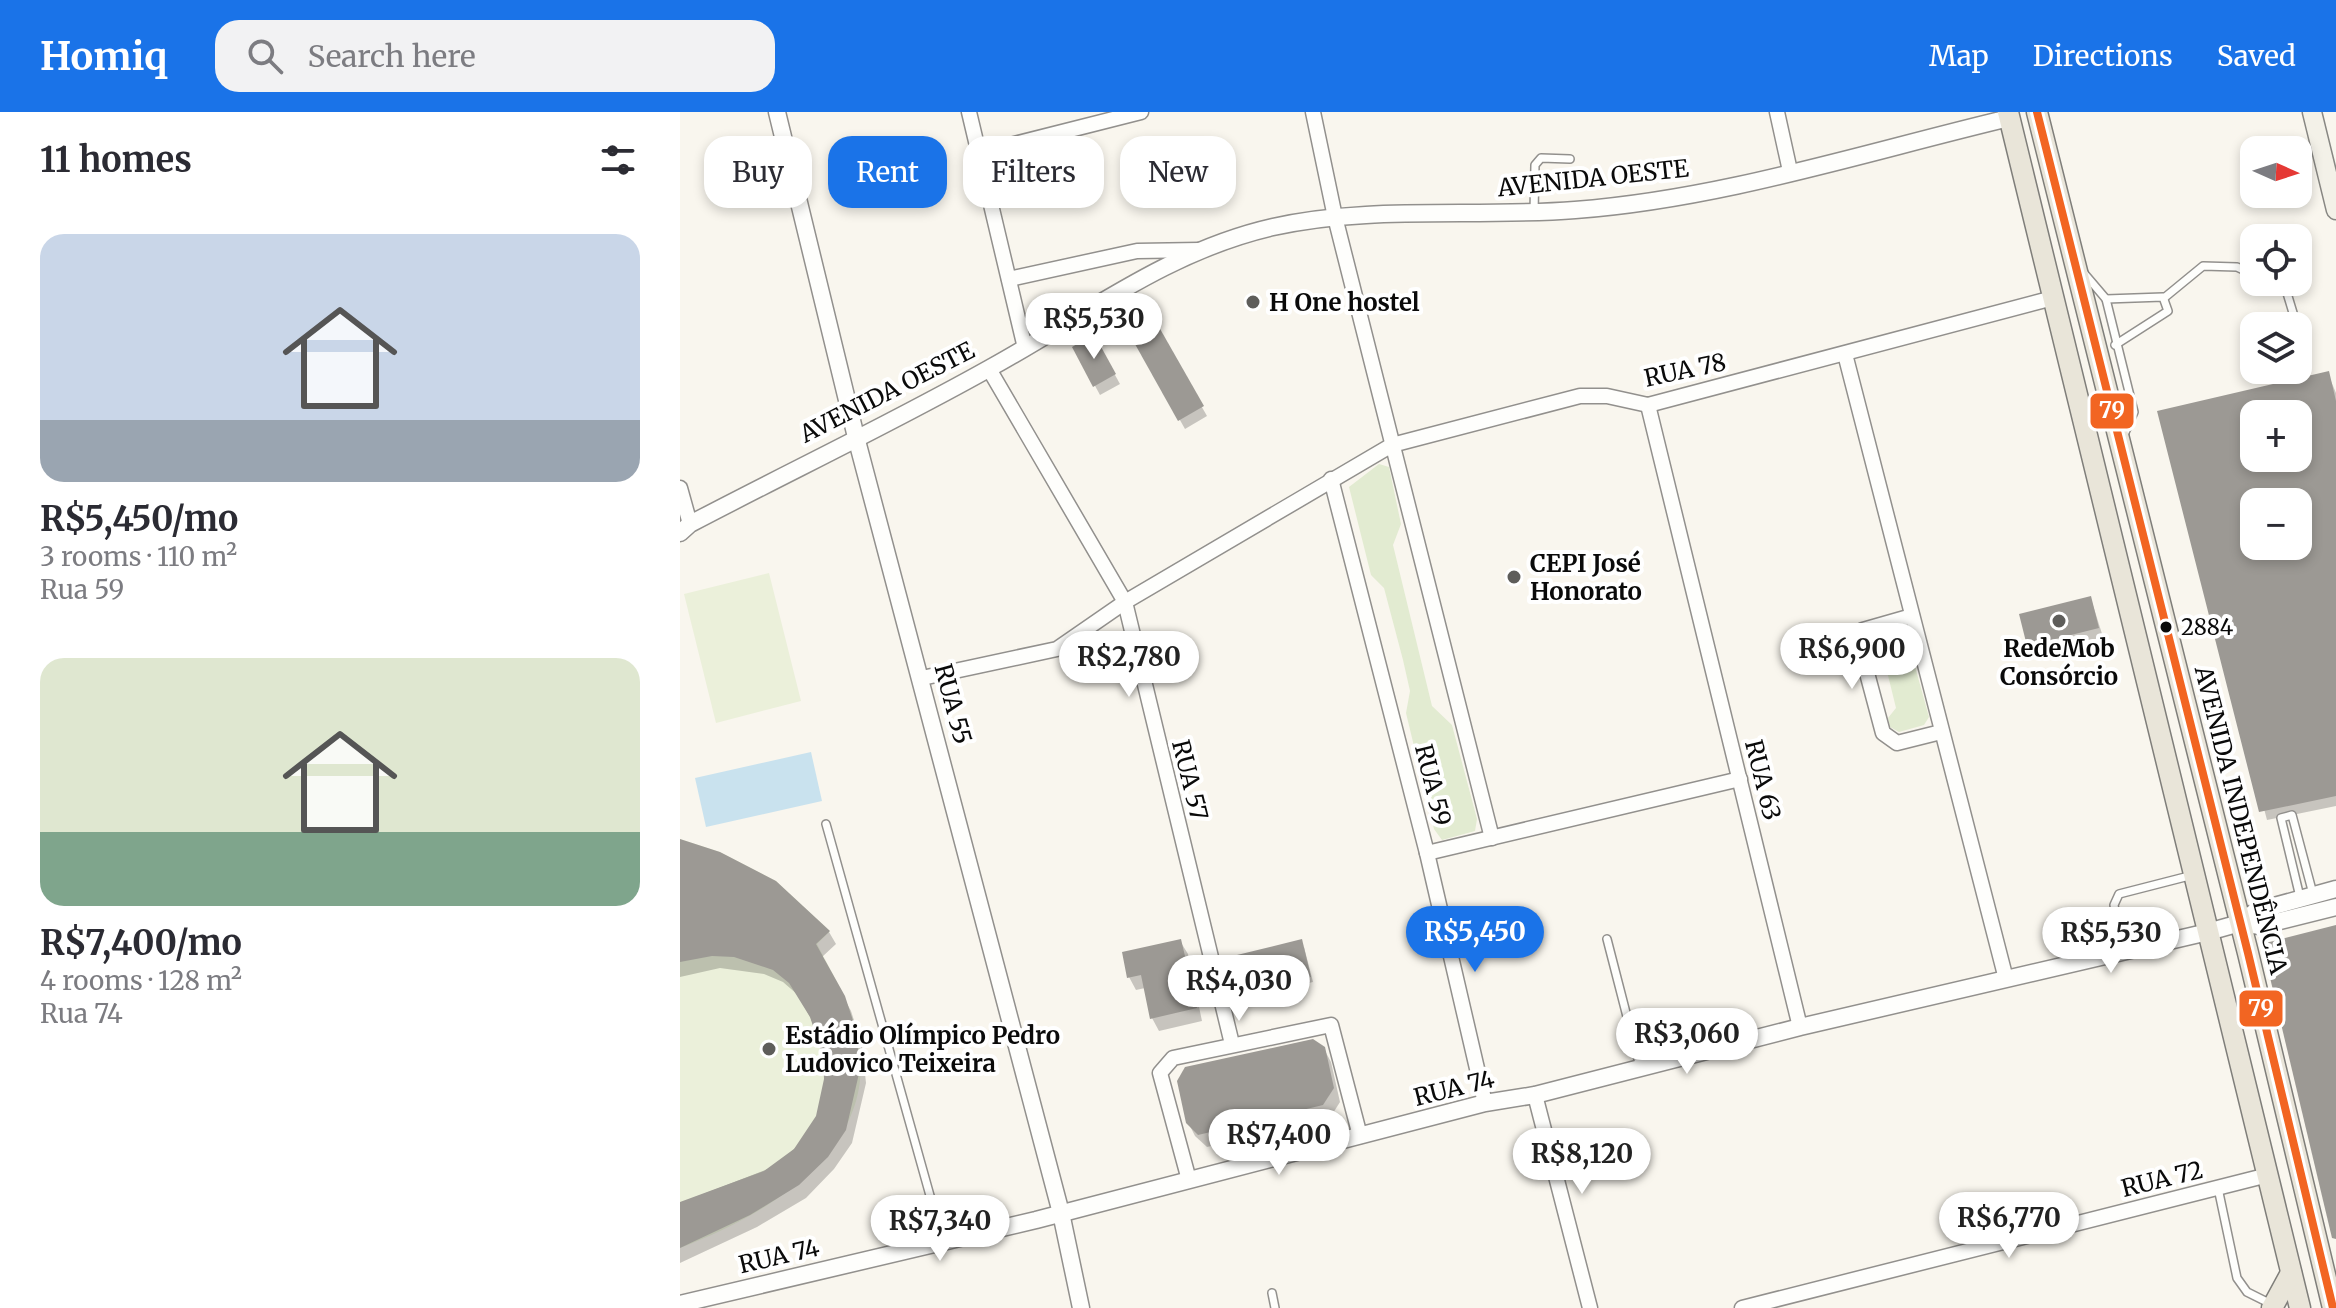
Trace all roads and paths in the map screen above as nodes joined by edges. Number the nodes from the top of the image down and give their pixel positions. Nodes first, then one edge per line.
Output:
1 (777, 112) edge
2 (969, 112) edge
3 (1141, 112) edge
4 (1313, 112) edge
5 (1777, 112) edge
6 (2035, 112) edge
7 (2312, 112) edge
8 (2008, 115) edge
9 (975, 136) edge
10 (1046, 136) edge
11 (1570, 159) dead end
12 (1790, 171) junction
13 (992, 208) edge
14 (2336, 210) edge
15 (1534, 212) junction
16 (1335, 217) junction
17 (1201, 250) junction
18 (2077, 266) junction
19 (2240, 268) edge
20 (1009, 279) junction
21 (2053, 298) junction
22 (2164, 298) junction
23 (2106, 299) junction
24 (2115, 345) junction
25 (1025, 348) junction
26 (1845, 354) junction
27 (989, 369) junction
28 (1648, 405) junction
29 (856, 437) junction
30 (2121, 443) junction
31 (1392, 445) junction
32 (1331, 479) junction
33 (680, 488) edge
34 (685, 528) edge
35 (1125, 602) junction
36 (1912, 616) junction
37 (922, 678) junction
38 (1941, 732) junction
39 (1740, 779) junction
40 (826, 824) dead end
41 (1492, 838) junction
42 (1427, 853) junction
43 (2195, 875) junction
44 (2336, 889) edge
45 (2306, 896) junction
46 (2336, 907) edge
47 (2240, 923) junction
48 (2208, 932) junction
49 (1607, 939) dead end
50 (2123, 952) junction
51 (2006, 979) junction
52 (1800, 1027) junction
53 (1232, 1044) junction
54 (1640, 1067) junction
55 (1535, 1095) junction
56 (1485, 1103) junction
57 (1360, 1136) junction
58 (2268, 1175) junction
59 (1189, 1180) junction
60 (2218, 1188) junction
61 (1061, 1213) junction
62 (943, 1242) junction
63 (2328, 1256) edge
64 (2291, 1273) junction
65 (1272, 1293) dead end
66 (680, 1304) edge
67 (2273, 1307) edge
68 (1081, 1308) edge
69 (1275, 1308) edge
70 (1590, 1308) edge
71 (1742, 1308) edge
72 (2300, 1308) edge
73 (2333, 1308) edge

1 - 29 street, RUA 55
2 - 9 street
3 - 10 street
4 - 16 street, RUA 59
5 - 12 street
6 - 8 main road, AVENIDA OESTE
6 - 18 main road, AVENIDA INDEPENDÊNCIA
7 - 14 main road
8 - 12 street, AVENIDA OESTE
8 - 21 main road
11 - 15 lane
12 - 15 street, AVENIDA OESTE
13 - 20 street
15 - 16 street, AVENIDA OESTE
16 - 17 street, AVENIDA OESTE
16 - 31 street, RUA 59
17 - 20 street, AVENIDA OESTE
17 - 25 street, AVENIDA OESTE
18 - 23 lane
18 - 30 main road, AVENIDA INDEPENDÊNCIA
19 - 22 lane
20 - 25 street
21 - 26 street, RUA 78
21 - 43 main road
22 - 23 lane
22 - 24 lane
23 - 24 lane
24 - 30 lane
25 - 27 street, AVENIDA OESTE
26 - 28 street, RUA 78
26 - 36 street
27 - 29 street, AVENIDA OESTE
27 - 35 street, RUA 57
28 - 31 street, RUA 78
28 - 39 street, RUA 63
29 - 34 street, AVENIDA OESTE
29 - 37 street, RUA 55
30 - 47 main road, AVENIDA INDEPENDÊNCIA
31 - 32 street, RUA 78
31 - 41 street, RUA 59
32 - 35 street, RUA 78
32 - 42 street, RUA 59
33 - 34 street
35 - 37 street, RUA 78
35 - 53 street, RUA 57
36 - 38 street
36 - 38 street
37 - 61 street, RUA 55
38 - 51 street
39 - 41 street
39 - 52 street, RUA 63
40 - 62 lane
41 - 42 street
42 - 56 street, RUA 59
43 - 48 main road
43 - 50 lane
44 - 45 street, RUA 74
45 - 45 lane
45 - 47 street, RUA 74
46 - 47 street, RUA 74
47 - 48 street, RUA 74
47 - 63 main road, AVENIDA INDEPENDÊNCIA
48 - 50 street, RUA 74
48 - 58 main road
49 - 54 lane
50 - 51 street, RUA 74
51 - 52 street, RUA 74
52 - 54 street, RUA 74
53 - 57 street
53 - 59 street
54 - 55 street, RUA 74
55 - 56 street, RUA 74
55 - 70 street
56 - 57 street, RUA 74
57 - 59 street, RUA 74
58 - 60 street, RUA 72
58 - 64 main road
59 - 61 street, RUA 74
60 - 67 lane
60 - 71 street, RUA 72
61 - 62 street, RUA 74
61 - 68 street, RUA 55
62 - 66 street, RUA 74
63 - 73 main road, AVENIDA INDEPENDÊNCIA
64 - 67 main road
64 - 72 main road
65 - 69 lane

